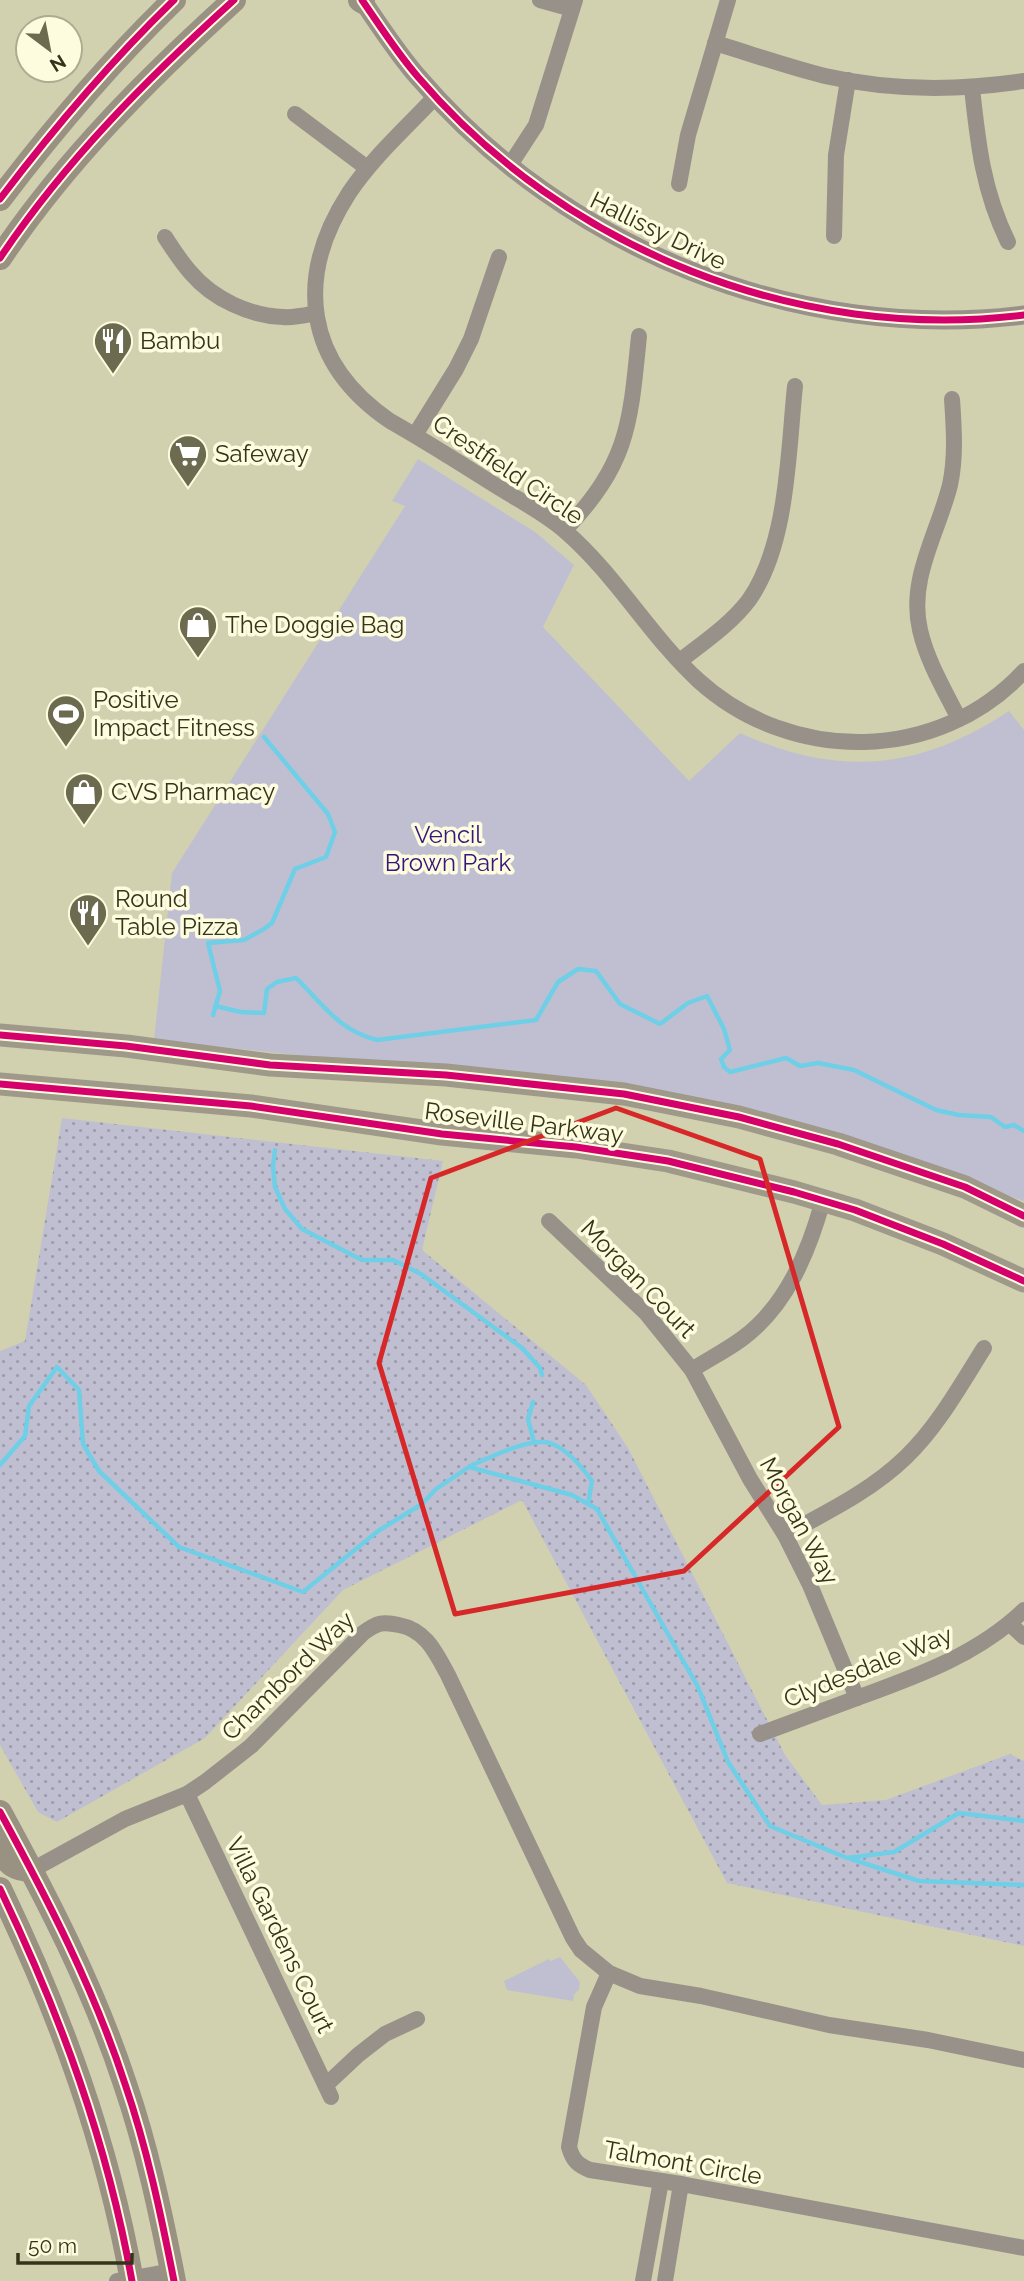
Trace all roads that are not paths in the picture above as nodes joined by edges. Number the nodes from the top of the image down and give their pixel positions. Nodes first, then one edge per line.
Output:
1 (174, 0) edge
2 (234, 0) edge
3 (362, 0) edge
4 (540, 0) edge
5 (728, 0) edge
6 (574, 5) edge
7 (715, 43) junction
8 (848, 80) junction
9 (1024, 81) edge
10 (972, 88) junction
11 (435, 97) junction
12 (295, 114) dead end
13 (510, 165) junction
14 (367, 168) junction
15 (679, 184) dead end
16 (0, 200) edge
17 (834, 236) dead end
18 (165, 237) dead end
19 (1008, 242) dead end
20 (499, 257) dead end
21 (0, 258) edge
22 (316, 313) junction
23 (1024, 316) edge
24 (639, 336) dead end
25 (795, 386) dead end
26 (952, 399) dead end
27 (415, 435) junction
28 (565, 530) junction
29 (681, 661) junction
30 (1024, 671) edge
31 (959, 719) junction
32 (0, 1035) edge
33 (0, 1084) edge
34 (823, 1200) junction
35 (1024, 1216) edge
36 (549, 1221) dead end
37 (1024, 1281) edge
38 (984, 1348) dead end
39 (692, 1370) junction
40 (785, 1535) junction
41 (1024, 1611) edge
42 (1010, 1624) junction
43 (1024, 1637) edge
44 (858, 1698) junction
45 (760, 1734) dead end
46 (187, 1794) junction
47 (0, 1812) edge
48 (0, 1850) edge
49 (32, 1870) junction
50 (0, 1889) edge
51 (609, 1973) junction
52 (417, 2020) dead end
53 (1024, 2060) edge
54 (661, 2181) junction
55 (681, 2184) junction
56 (1024, 2248) edge
57 (173, 2276) edge
58 (127, 2280) edge
59 (643, 2281) edge
60 (665, 2281) edge

1 - 16 main road
2 - 21 main road
3 - 11 street, Hallissy Drive
4 - 6 street
5 - 7 street
6 - 13 street
7 - 8 street
7 - 15 street
8 - 10 street
8 - 17 street
9 - 10 street
10 - 19 street
11 - 13 street, Hallissy Drive
11 - 14 street, Crestfield Circle
12 - 14 street
13 - 23 street, Hallissy Drive
14 - 22 street, Crestfield Circle
18 - 22 street
20 - 27 street
22 - 27 street, Crestfield Circle
24 - 28 street
25 - 29 street
26 - 31 street
27 - 28 street, Crestfield Circle
28 - 29 street, Crestfield Circle
29 - 31 street, Crestfield Circle
30 - 31 street, Crestfield Circle
32 - 35 main road, Roseville Parkway
33 - 34 main road, Roseville Parkway
34 - 37 main road, Roseville Parkway
34 - 39 street
36 - 39 street, Morgan Court
38 - 40 street
39 - 40 street, Morgan Way
40 - 44 street, Morgan Way
41 - 42 street, Clydesdale Way
42 - 43 street
42 - 44 street, Clydesdale Way
44 - 45 street, Clydesdale Way
46 - 49 street, Chambord Way
46 - 51 street, Chambord Way
46 - 52 street, Villa Gardens Court
47 - 49 main road
48 - 49 main road
49 - 57 main road
50 - 58 main road
51 - 53 street
51 - 54 street, Talmont Circle
54 - 55 street, Talmont Circle
54 - 59 street
55 - 56 street, Talmont Circle
55 - 60 street
57 - 58 street

